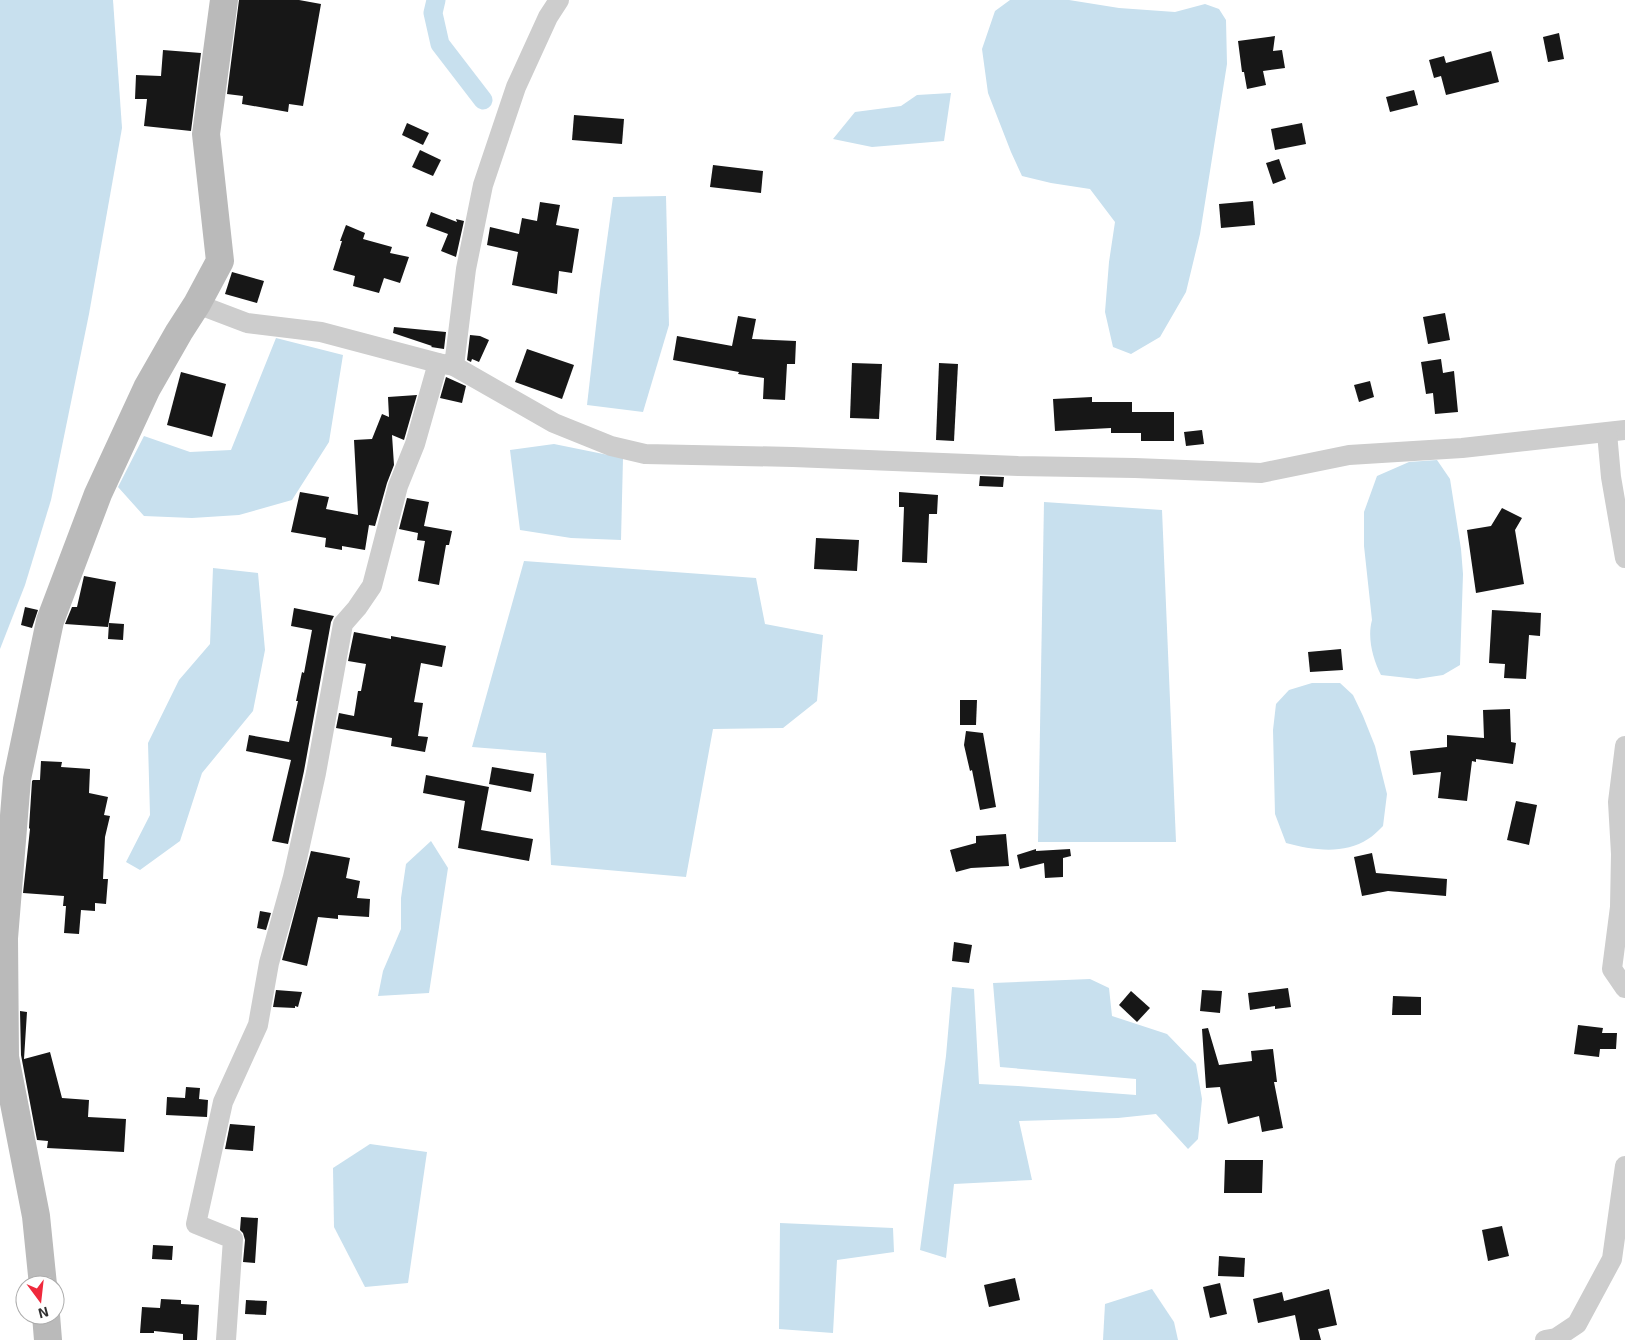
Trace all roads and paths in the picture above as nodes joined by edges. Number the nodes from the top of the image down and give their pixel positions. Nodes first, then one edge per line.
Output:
1 (224, 0) edge
2 (559, 0) edge
3 (197, 304) junction
4 (446, 364) junction
5 (1616, 431) edge
6 (1625, 558) edge
7 (1625, 746) edge
8 (1625, 988) edge
9 (1625, 1166) edge
10 (42, 1275) edge
11 (47, 1325) edge
12 (48, 1340) edge
13 (226, 1340) edge
14 (1545, 1340) edge

1 - 3 main road
2 - 4 street
3 - 4 street
3 - 10 main road
4 - 5 street
4 - 13 street
5 - 6 street
7 - 8 street
9 - 14 street
11 - 12 main road

